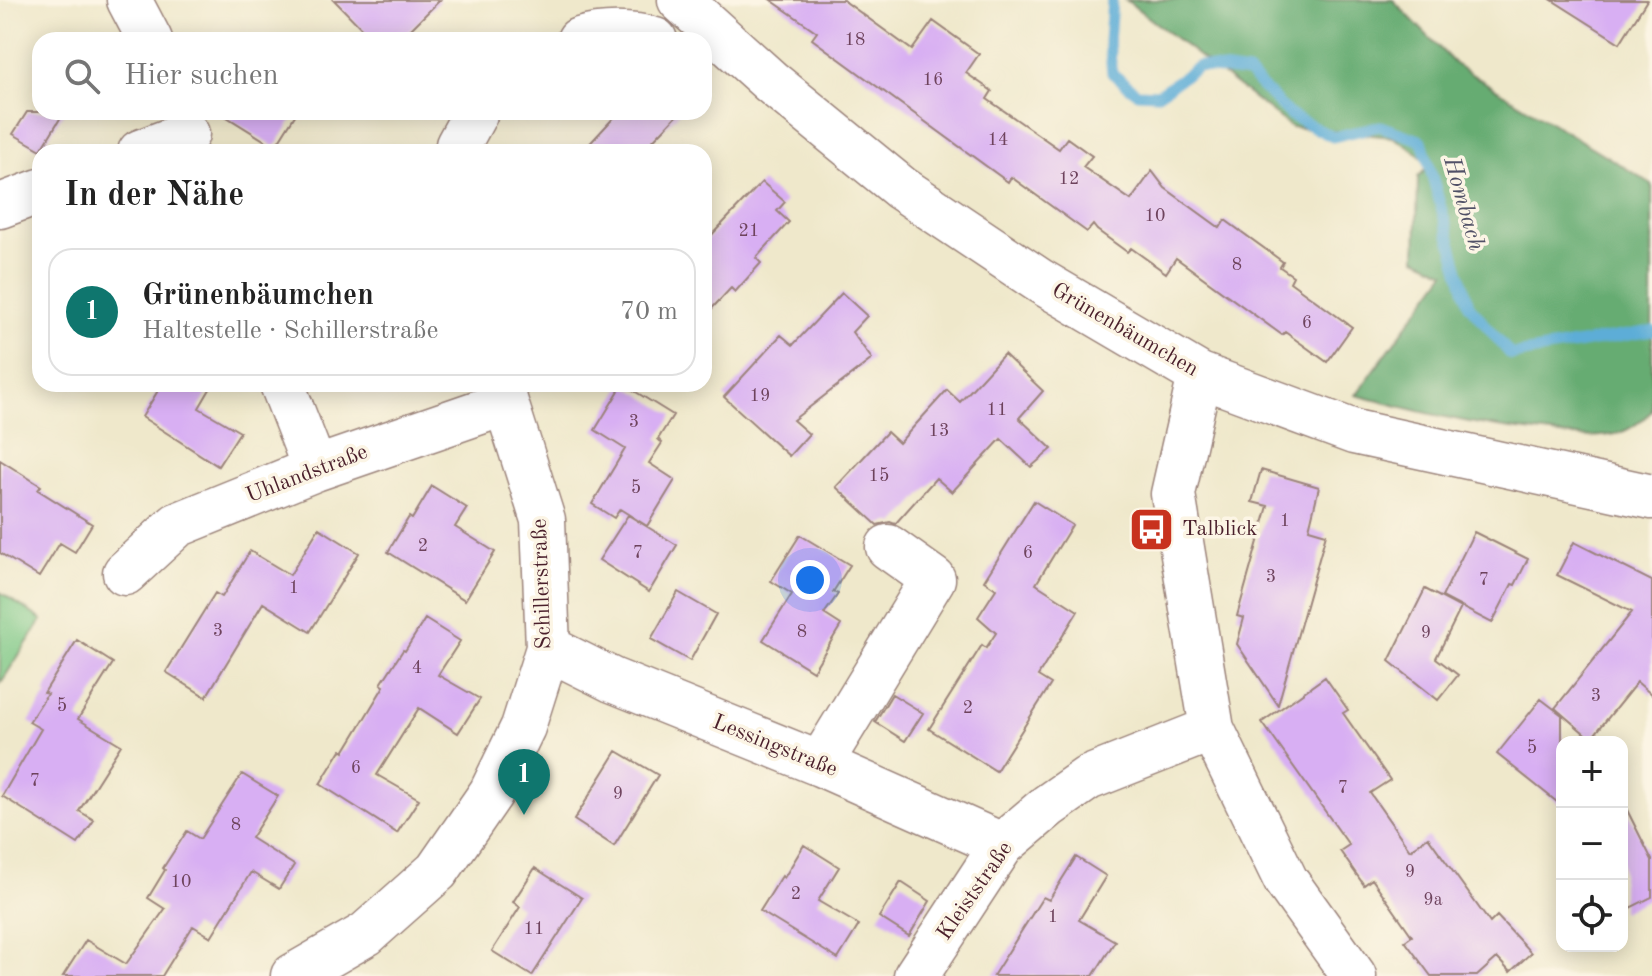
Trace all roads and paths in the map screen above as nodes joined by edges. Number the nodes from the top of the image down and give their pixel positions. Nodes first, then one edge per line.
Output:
1 (129, 0) edge
2 (680, 0) edge
3 (643, 25) edge
4 (146, 32) edge
5 (612, 32) edge
6 (712, 58) edge
7 (771, 82) junction
8 (472, 120) edge
9 (186, 133) edge
10 (159, 144) edge
11 (459, 144) edge
12 (32, 194) edge
13 (0, 206) edge
14 (1200, 375) junction
15 (285, 392) edge
16 (503, 394) edge
17 (315, 469) junction
18 (1652, 497) edge
19 (888, 547) dead end
20 (125, 573) dead end
21 (548, 648) junction
22 (1212, 729) junction
23 (820, 764) junction
24 (1002, 845) junction
25 (293, 976) edge
26 (916, 976) edge
27 (1354, 976) edge

1 - 4 street
2 - 7 street, Grünenbäumchen
3 - 5 street
6 - 7 street
7 - 14 street, Grünenbäumchen
8 - 11 street
9 - 10 street
12 - 13 street
14 - 18 street, Grünenbäumchen
14 - 22 street
15 - 17 street
16 - 17 street, Uhlandstraße
16 - 21 street, Schillerstraße
17 - 20 street, Uhlandstraße
19 - 23 street
21 - 23 street, Lessingstraße
21 - 25 street, Schillerstraße
22 - 24 street, Kleiststraße
22 - 27 street
23 - 24 street, Lessingstraße
24 - 26 street, Kleiststraße

